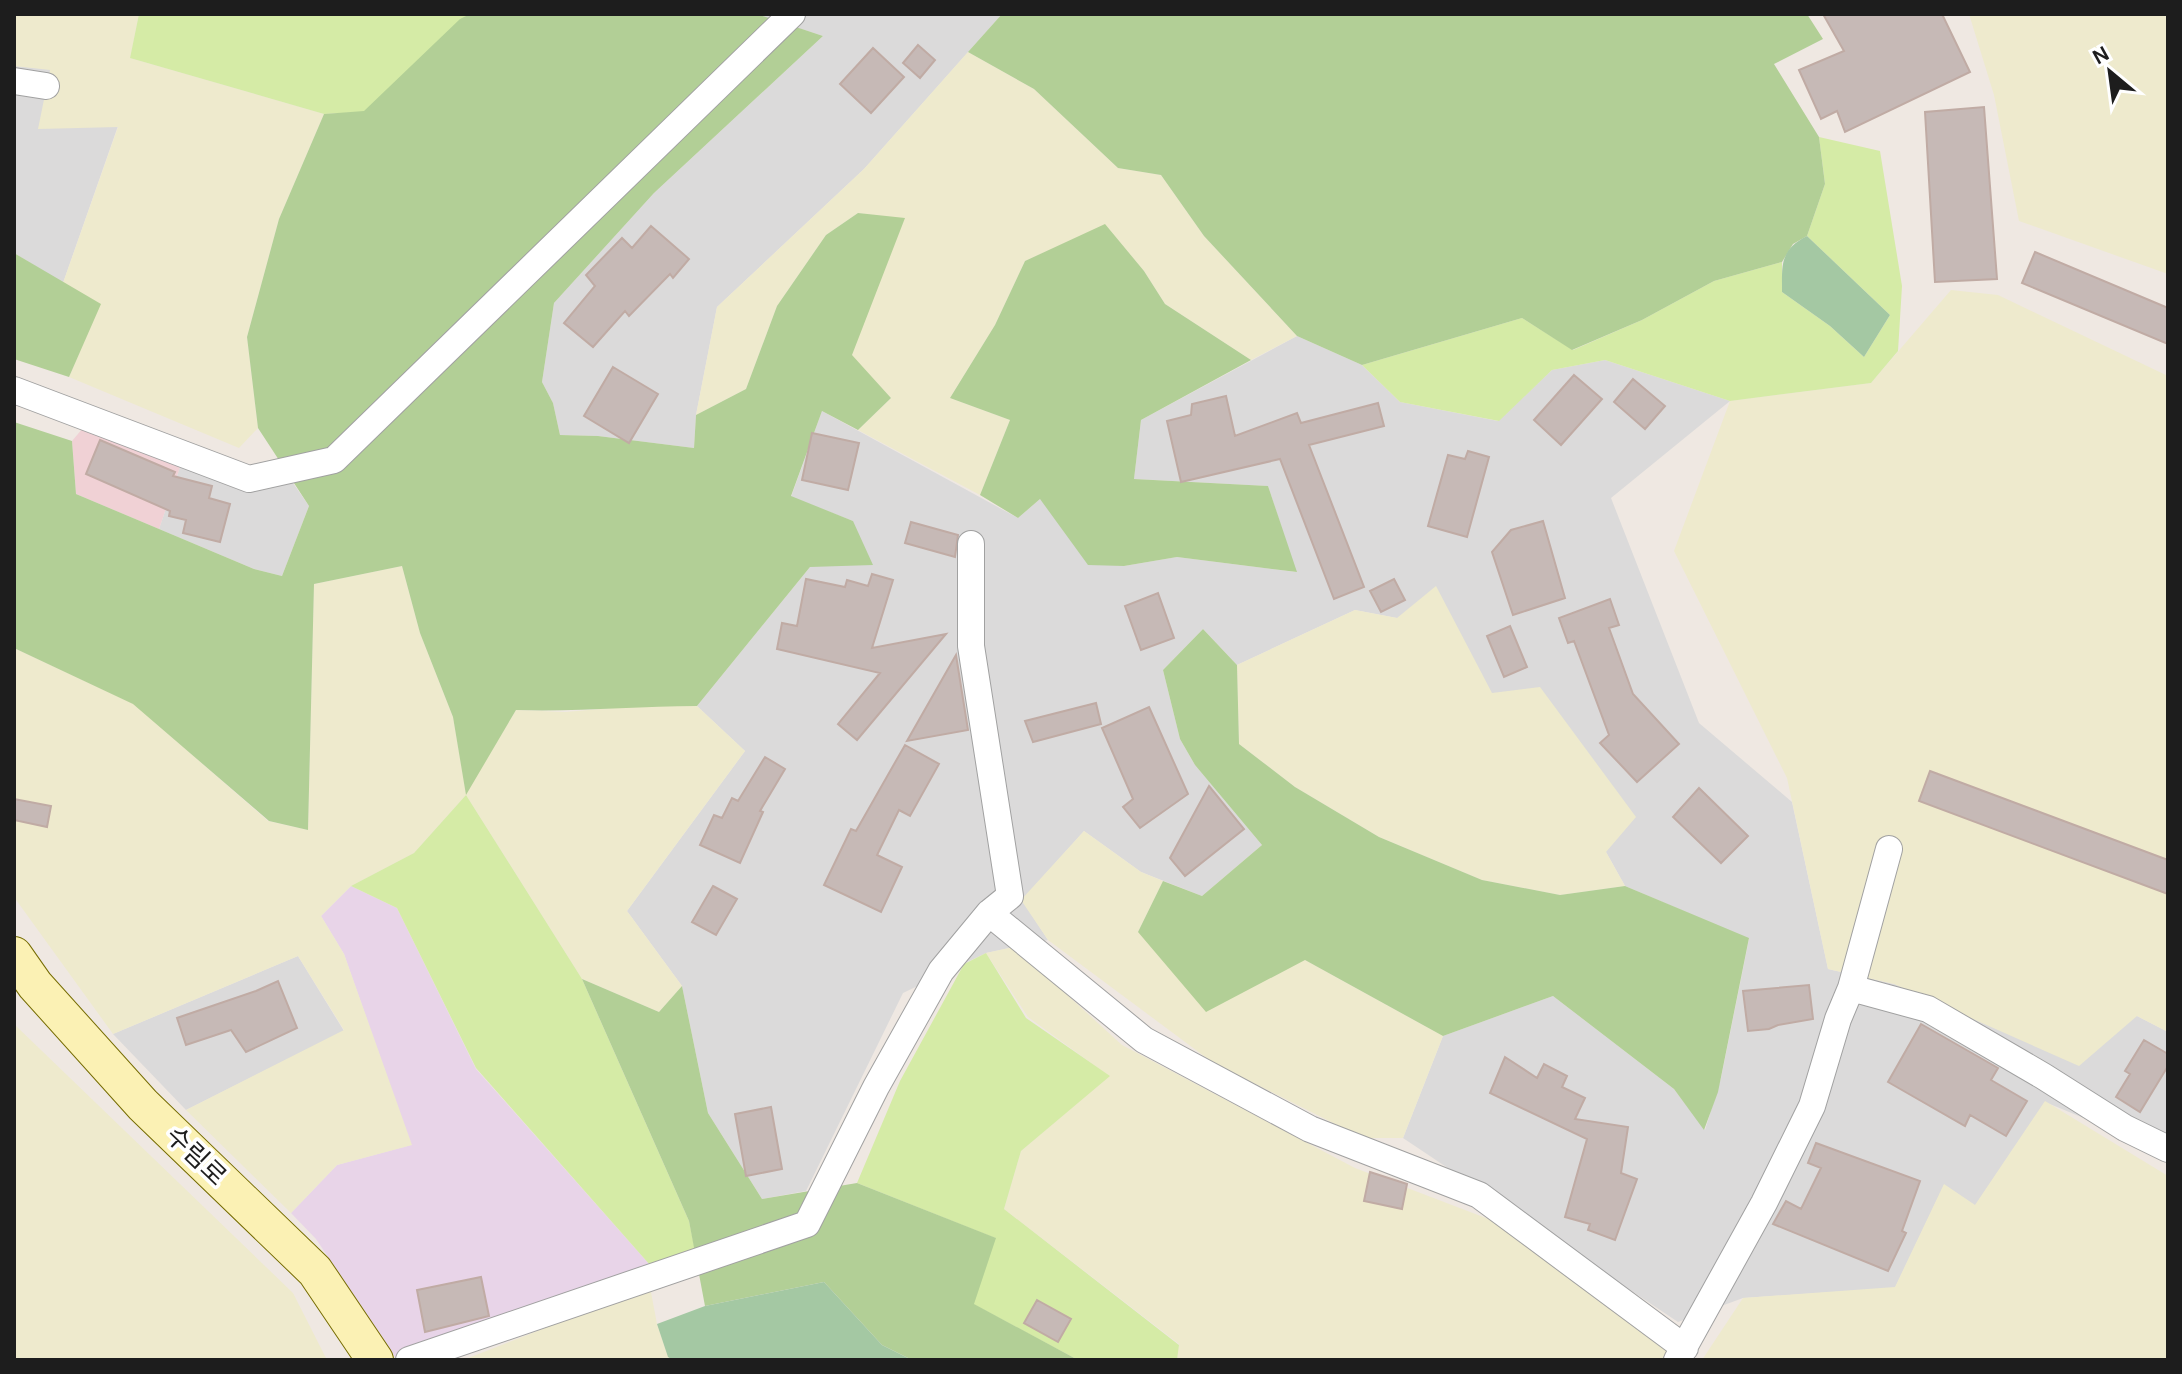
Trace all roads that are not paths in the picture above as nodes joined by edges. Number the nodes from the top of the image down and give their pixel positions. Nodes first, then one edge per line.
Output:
1 (792, 14) edge
2 (14, 81) edge
3 (46, 86) dead end
4 (14, 390) edge
5 (971, 544) dead end
6 (1889, 849) dead end
7 (989, 913) junction
8 (14, 955) edge
9 (24, 988) edge
10 (1851, 988) junction
11 (2168, 1149) edge
12 (1681, 1354) edge
13 (375, 1360) edge
14 (409, 1360) edge

1 - 4 street
2 - 3 street
5 - 7 street
6 - 10 street
7 - 12 street
7 - 14 street
8 - 9 main road, 수림로
9 - 13 main road, 수림로
10 - 11 street
10 - 12 street

